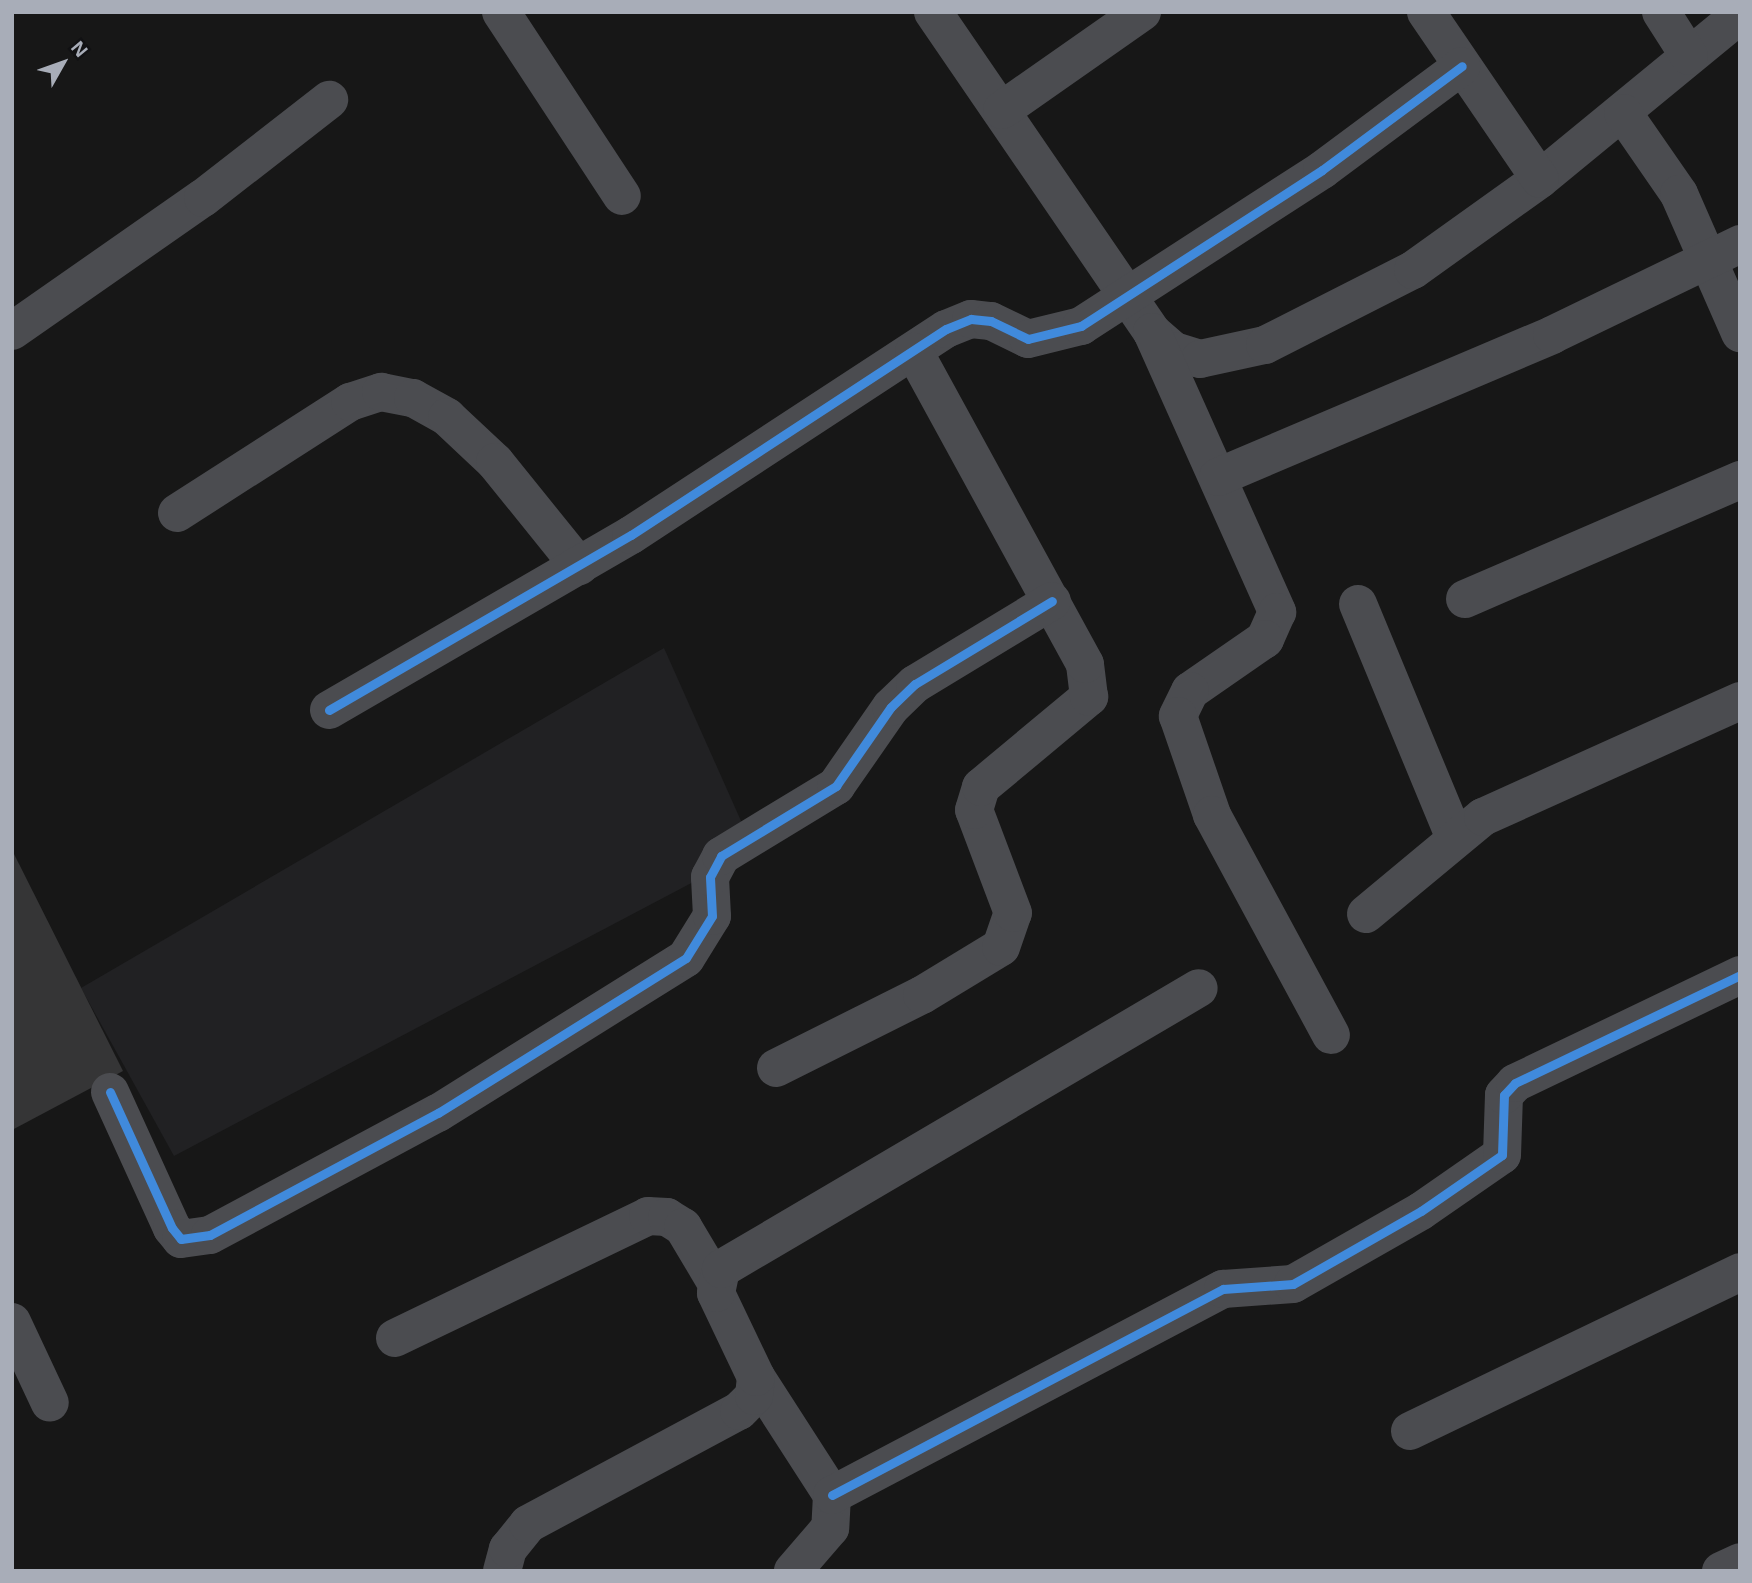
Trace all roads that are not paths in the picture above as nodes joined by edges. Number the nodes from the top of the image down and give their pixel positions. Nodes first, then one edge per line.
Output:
1 (501, 12) edge
2 (933, 12) edge
3 (1142, 12) edge
4 (1426, 12) edge
5 (1661, 12) edge
6 (1740, 15) edge
7 (1689, 56) junction
8 (1462, 66) junction
9 (329, 100) dead end
10 (1002, 110) junction
11 (1622, 113) junction
12 (1540, 179) junction
13 (622, 196) dead end
14 (1723, 250) edge
15 (1126, 297) junction
16 (12, 331) edge
17 (1152, 332) junction
18 (1740, 332) edge
19 (914, 352) junction
20 (1218, 477) junction
21 (1740, 480) edge
22 (177, 513) dead end
23 (579, 566) junction
24 (1465, 599) dead end
25 (1052, 601) junction
26 (1358, 604) dead end
27 (1740, 701) edge
28 (329, 710) dead end
29 (1454, 836) junction
30 (1366, 914) dead end
31 (1740, 975) edge
32 (1199, 988) dead end
33 (1331, 1035) dead end
34 (776, 1068) dead end
35 (110, 1092) dead end
36 (1740, 1272) edge
37 (714, 1279) junction
38 (12, 1322) edge
39 (395, 1338) dead end
40 (757, 1377) junction
41 (50, 1403) dead end
42 (1410, 1432) dead end
43 (832, 1495) junction
44 (1740, 1562) edge
45 (502, 1571) edge
46 (793, 1571) edge
47 (1721, 1571) edge

1 - 13 street
2 - 10 street
3 - 10 street
4 - 8 street
5 - 7 street
6 - 7 street
7 - 11 street
8 - 12 street
8 - 15 street
9 - 16 street
10 - 15 street
11 - 12 street
11 - 14 street
12 - 17 street
14 - 18 street
14 - 20 street
15 - 17 street
15 - 19 street
17 - 20 street
19 - 23 street
19 - 25 street
20 - 33 street
21 - 24 street
22 - 23 street
23 - 28 street
25 - 34 street
25 - 35 street
26 - 29 street
27 - 29 street
29 - 30 street
31 - 43 street
32 - 37 street
36 - 42 street
37 - 39 street
37 - 40 street
38 - 41 street
40 - 43 street
40 - 45 street
43 - 46 street
44 - 47 street

